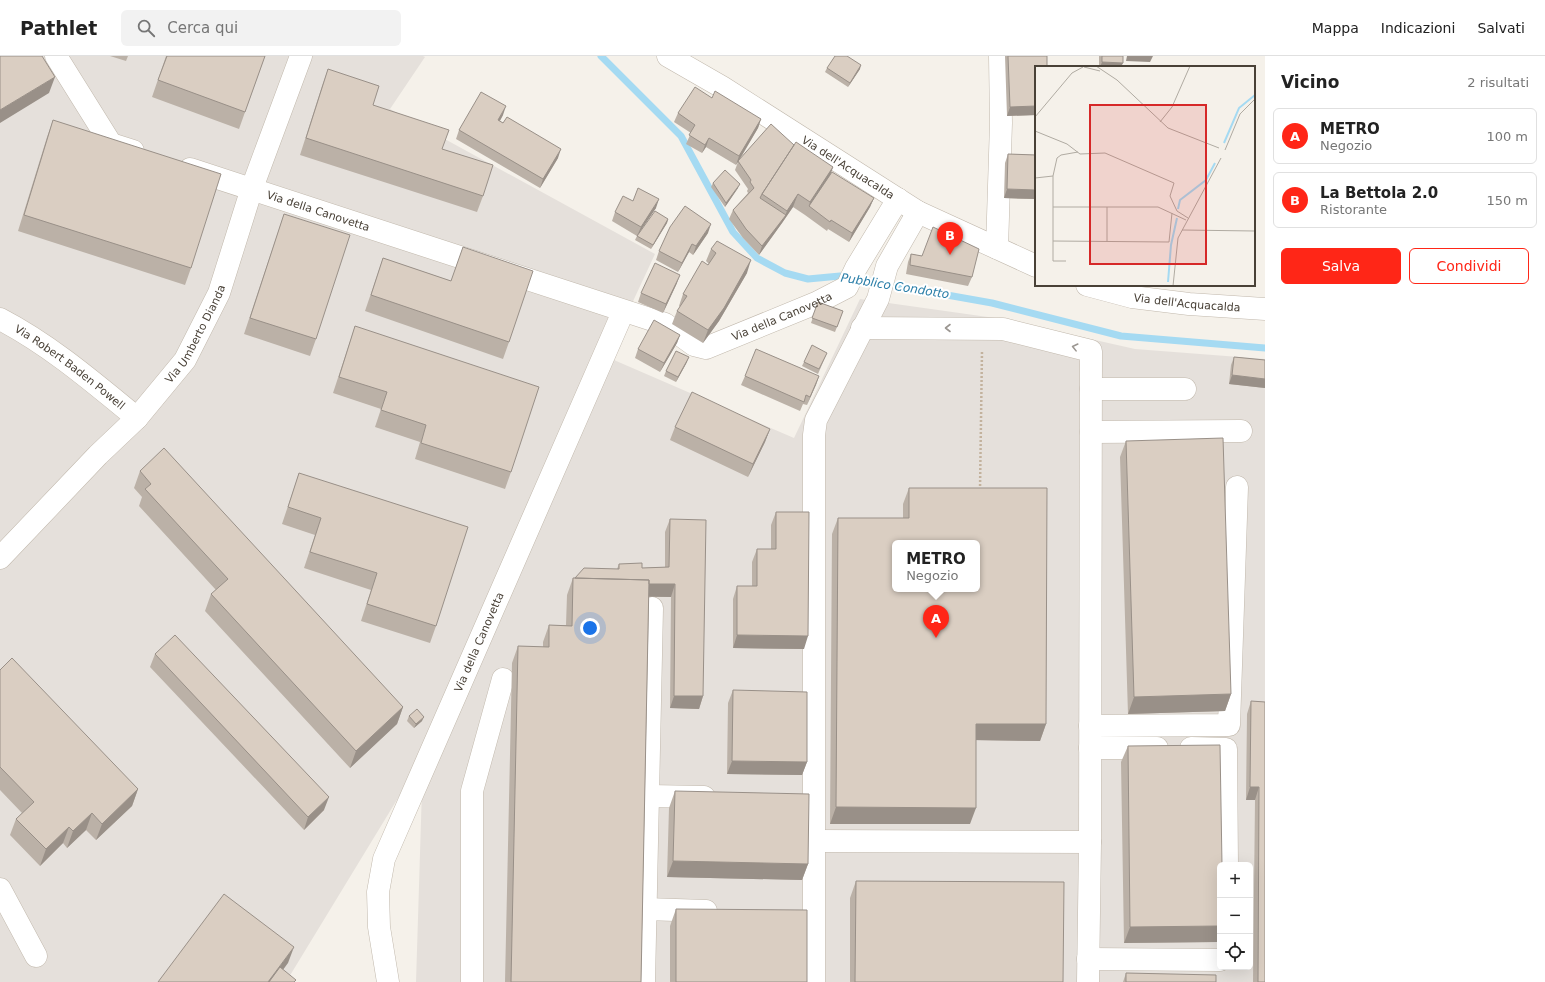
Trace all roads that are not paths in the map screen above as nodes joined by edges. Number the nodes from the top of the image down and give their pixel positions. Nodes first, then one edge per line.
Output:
1 (56, 56) edge
2 (301, 56) edge
3 (668, 56) edge
4 (1000, 56) edge
5 (252, 188) junction
6 (898, 199) junction
7 (918, 212) junction
8 (997, 248) junction
9 (1035, 266) edge
10 (1091, 286) edge
11 (1265, 309) edge
12 (623, 312) junction
13 (0, 319) edge
14 (862, 328) junction
15 (1091, 389) junction
16 (1185, 389) dead end
17 (137, 418) junction
18 (1241, 431) dead end
19 (1091, 432) junction
20 (1237, 487) dead end
21 (0, 558) edge
22 (652, 608) dead end
23 (503, 679) dead end
24 (1090, 726) junction
25 (1090, 748) junction
26 (648, 796) junction
27 (728, 797) edge
28 (791, 798) edge
29 (815, 798) junction
30 (815, 841) junction
31 (1090, 842) junction
32 (1227, 862) edge
33 (0, 889) edge
34 (645, 909) junction
35 (722, 911) edge
36 (792, 913) edge
37 (815, 914) junction
38 (36, 956) dead end
39 (1088, 959) junction
40 (1217, 960) edge
41 (388, 982) edge
42 (472, 982) edge
43 (644, 982) edge
44 (814, 982) edge
45 (1088, 982) edge

1 - 5 street, Via della Canovetta
2 - 5 street, Via Umberto Dianda
3 - 6 street, Via dell'Acquacalda
4 - 8 street
5 - 12 street, Via della Canovetta
5 - 17 street, Via Umberto Dianda
6 - 7 street, Via dell'Acquacalda
6 - 12 street, Via della Canovetta
7 - 8 street, Via dell'Acquacalda
7 - 14 street
8 - 9 street, Via dell'Acquacalda
10 - 11 street, Via dell'Acquacalda
12 - 41 street, Via della Canovetta
13 - 17 street, Via Robert Baden Powell
15 -> 14 street
14 - 29 street
15 - 16 street
15 - 19 street
17 - 21 street, Via Umberto Dianda
18 - 19 street
19 - 24 street
20 - 24 street
22 - 26 street
23 - 42 street
24 - 25 street
25 - 31 street
25 - 32 street
26 - 27 street
26 - 34 street
28 - 29 street
29 - 30 street
30 - 31 street
30 - 37 street
31 - 39 street
33 - 38 street
34 - 35 street
34 - 43 street
36 - 37 street
37 - 44 street
39 - 40 street
39 - 45 street

